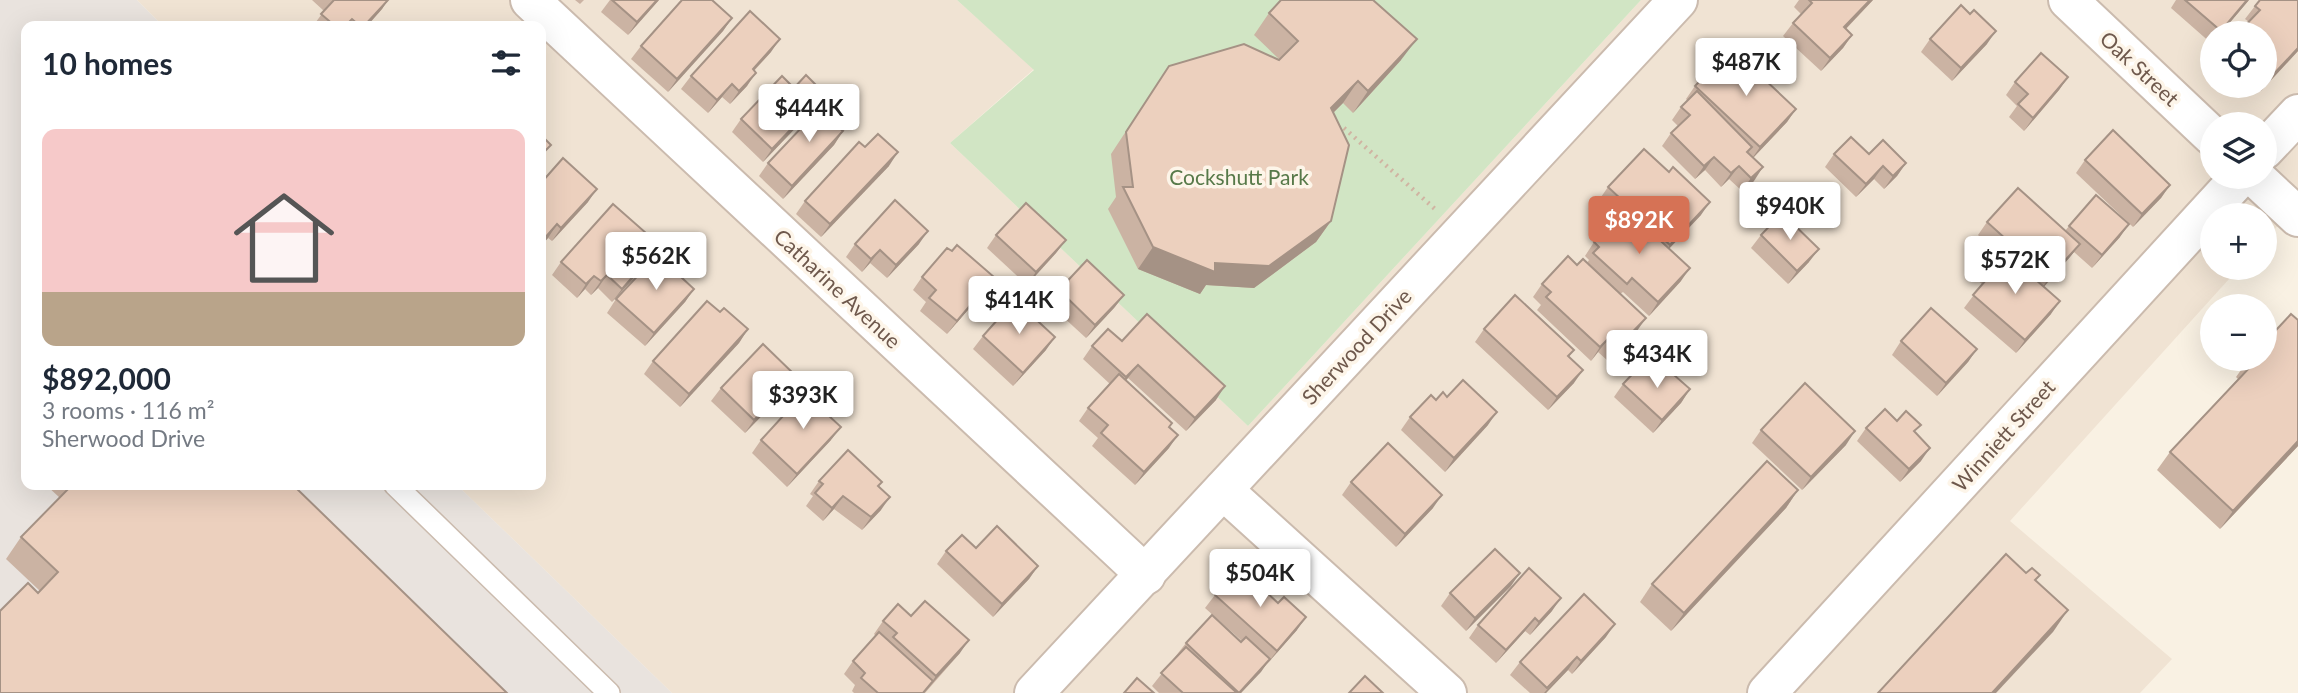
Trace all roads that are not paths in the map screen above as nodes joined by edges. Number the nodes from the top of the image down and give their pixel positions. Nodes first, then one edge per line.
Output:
1 (530, 0) edge
2 (1678, 0) edge
3 (2068, 0) edge
4 (2298, 114) edge
5 (2200, 125) edge
6 (2277, 136) edge
7 (2229, 189) edge
8 (2268, 189) edge
9 (2298, 217) edge
10 (400, 490) edge
11 (1223, 490) junction
12 (1146, 575) junction
13 (609, 693) edge
14 (1034, 693) edge
15 (1447, 693) edge
16 (1767, 693) edge

1 - 12 street, Catharine Avenue
2 - 11 street, Sherwood Drive
3 - 5 street, Oak Street
4 - 6 street
7 - 16 street, Winniett Street
8 - 9 street
10 - 13 lane
11 - 12 street, Sherwood Drive
11 - 15 street
12 - 14 street, Sherwood Drive

